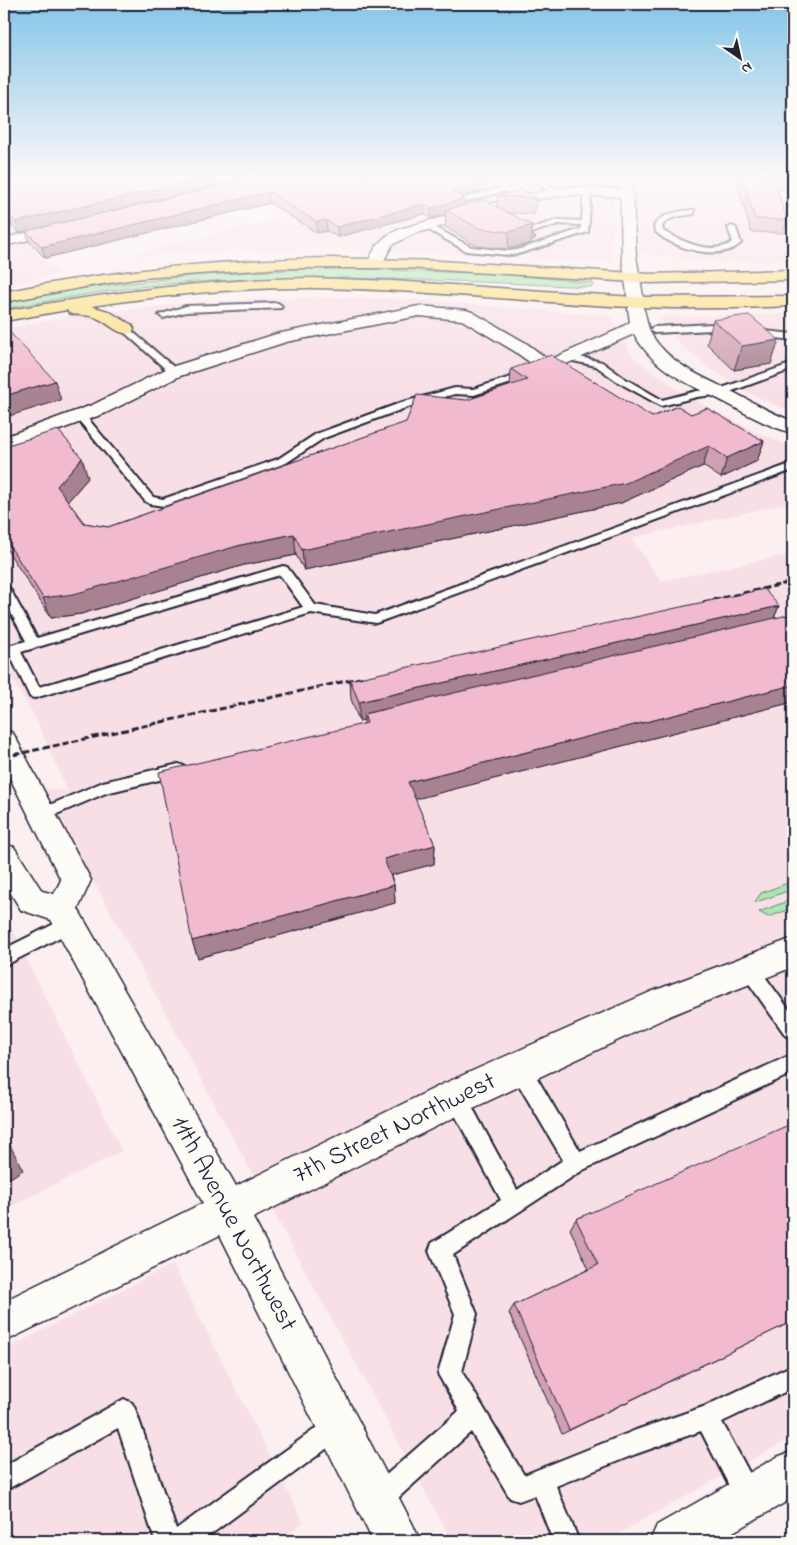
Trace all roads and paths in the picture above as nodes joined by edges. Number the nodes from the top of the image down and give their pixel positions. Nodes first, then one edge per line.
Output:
1 (380, 251) edge
2 (483, 251) edge
3 (515, 251) edge
4 (629, 251) edge
5 (376, 263) junction
6 (793, 275) edge
7 (632, 278) junction
8 (173, 291) junction
9 (4, 297) edge
10 (793, 301) edge
11 (636, 302) junction
12 (278, 306) dead end
13 (44, 309) junction
14 (4, 316) edge
15 (163, 316) dead end
16 (637, 326) junction
17 (126, 329) junction
18 (654, 330) junction
19 (789, 337) edge
20 (793, 345) edge
21 (520, 348) junction
22 (585, 349) junction
23 (568, 358) junction
24 (793, 366) edge
25 (548, 367) junction
26 (174, 372) junction
27 (720, 392) junction
28 (81, 417) junction
29 (793, 427) edge
30 (4, 444) edge
31 (793, 466) edge
32 (4, 589) edge
33 (311, 609) junction
34 (34, 644) junction
35 (9, 651) edge
36 (4, 740) edge
37 (190, 768) edge
38 (43, 814) junction
39 (4, 856) edge
40 (66, 917) junction
41 (793, 952) edge
42 (4, 958) edge
43 (749, 969) junction
44 (793, 1030) edge
45 (793, 1063) edge
46 (520, 1068) junction
47 (456, 1097) junction
48 (576, 1163) junction
49 (514, 1204) junction
50 (228, 1210) junction
51 (4, 1322) edge
52 (793, 1376) edge
53 (474, 1414) junction
54 (707, 1417) junction
55 (338, 1426) junction
56 (793, 1473) edge
57 (4, 1479) edge
58 (541, 1480) junction
59 (749, 1498) junction
60 (376, 1500) junction
61 (168, 1541) edge
62 (181, 1541) edge
63 (397, 1541) edge
64 (566, 1541) edge
65 (674, 1541) edge

1 - 5 street
2 - 3 lane
4 - 7 street
5 - 7 main road
5 - 9 main road
6 - 7 main road
7 - 11 street
8 - 11 main road
8 - 13 main road
8 - 17 main road
10 - 11 main road
11 - 16 street
11 - 18 street
12 - 15 lane
13 - 14 main road
13 - 17 main road
16 - 22 street
16 - 27 street
17 - 26 lane
18 - 19 lane
18 - 27 street
19 - 20 lane
21 - 22 street
21 - 25 street
21 - 26 street
22 - 23 street
23 - 25 street
23 - 27 lane
24 - 27 lane
25 - 28 lane
26 - 28 street
27 - 29 street
28 - 30 street
31 - 33 lane
32 - 34 lane
33 - 34 lane
33 - 35 lane
34 - 35 lane
36 - 38 street
37 - 38 lane
38 - 40 street
39 - 40 street
40 - 42 lane
40 - 50 street, 11th Avenue Northwest
41 - 43 street, 7th Street Northwest
43 - 44 lane
43 - 46 street, 7th Street Northwest
45 - 48 lane
46 - 47 street, 7th Street Northwest
46 - 48 lane
47 - 49 lane
47 - 50 street, 7th Street Northwest
48 - 49 lane
49 - 53 lane
50 - 51 street, 7th Street Northwest
50 - 55 street, 11th Avenue Northwest
52 - 54 lane
53 - 58 lane
53 - 60 lane
54 - 58 lane
54 - 59 lane
55 - 60 street, 11th Avenue Northwest
55 - 62 lane
56 - 59 street
57 - 61 lane
58 - 64 lane
59 - 65 street
60 - 63 street, 11th Avenue Northwest

